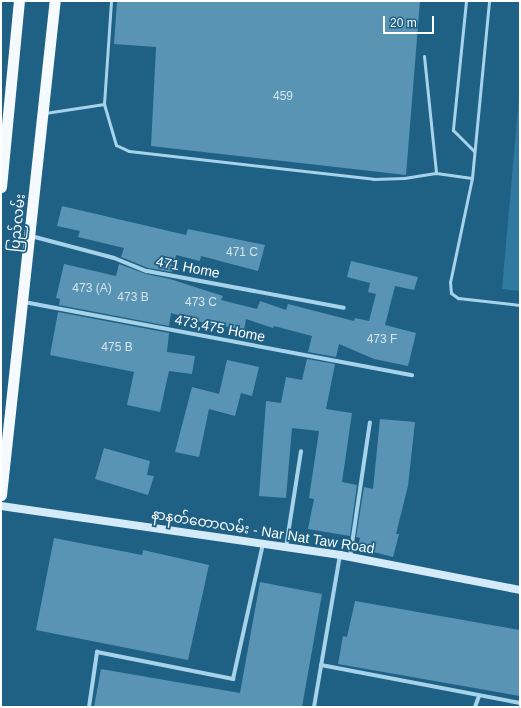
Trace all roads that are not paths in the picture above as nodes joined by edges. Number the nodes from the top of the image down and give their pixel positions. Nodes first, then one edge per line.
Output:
1 (19, 1) edge
2 (55, 1) edge
3 (111, 1) edge
4 (466, 1) edge
5 (489, 1) edge
6 (424, 56) dead end
7 (104, 104) junction
8 (44, 113) junction
9 (474, 151) junction
10 (436, 173) junction
11 (472, 178) junction
12 (1, 187) edge
13 (31, 236) junction
14 (24, 302) junction
15 (520, 305) edge
16 (344, 308) dead end
17 (412, 375) dead end
18 (370, 422) dead end
19 (301, 451) dead end
20 (1, 495) edge
21 (1, 506) edge
22 (263, 544) junction
23 (286, 547) junction
24 (340, 555) junction
25 (350, 557) junction
26 (520, 590) edge
27 (321, 665) junction
28 (478, 696) junction
29 (520, 703) edge
30 (89, 707) edge
31 (314, 707) edge
32 (475, 707) edge

1 - 12 highway, ပြည်လမ်း
2 - 8 highway, ပြည်လမ်း
3 - 7 lane
4 - 9 lane
5 - 9 lane
6 - 10 lane
7 - 8 lane
7 - 10 lane
8 - 13 highway, ပြည်လမ်း
9 - 11 lane
10 - 11 lane
11 - 15 lane
13 - 14 highway, ပြည်လမ်း
13 - 16 street, 471 Home
14 - 17 street, 473,475 Home
14 - 20 highway, ပြည်လမ်း
18 - 25 street
19 - 23 street
21 - 22 main road, နာနတ်တောလမ်း - Nar Nat Taw Road
22 - 23 main road, နာနတ်တောလမ်း - Nar Nat Taw Road
22 - 30 street
23 - 24 main road, နာနတ်တောလမ်း - Nar Nat Taw Road
24 - 25 main road, နာနတ်တောလမ်း - Nar Nat Taw Road
24 - 27 street
25 - 26 main road, နာနတ်တောလမ်း - Nar Nat Taw Road
27 - 28 street
27 - 31 street
28 - 29 street
28 - 32 street

